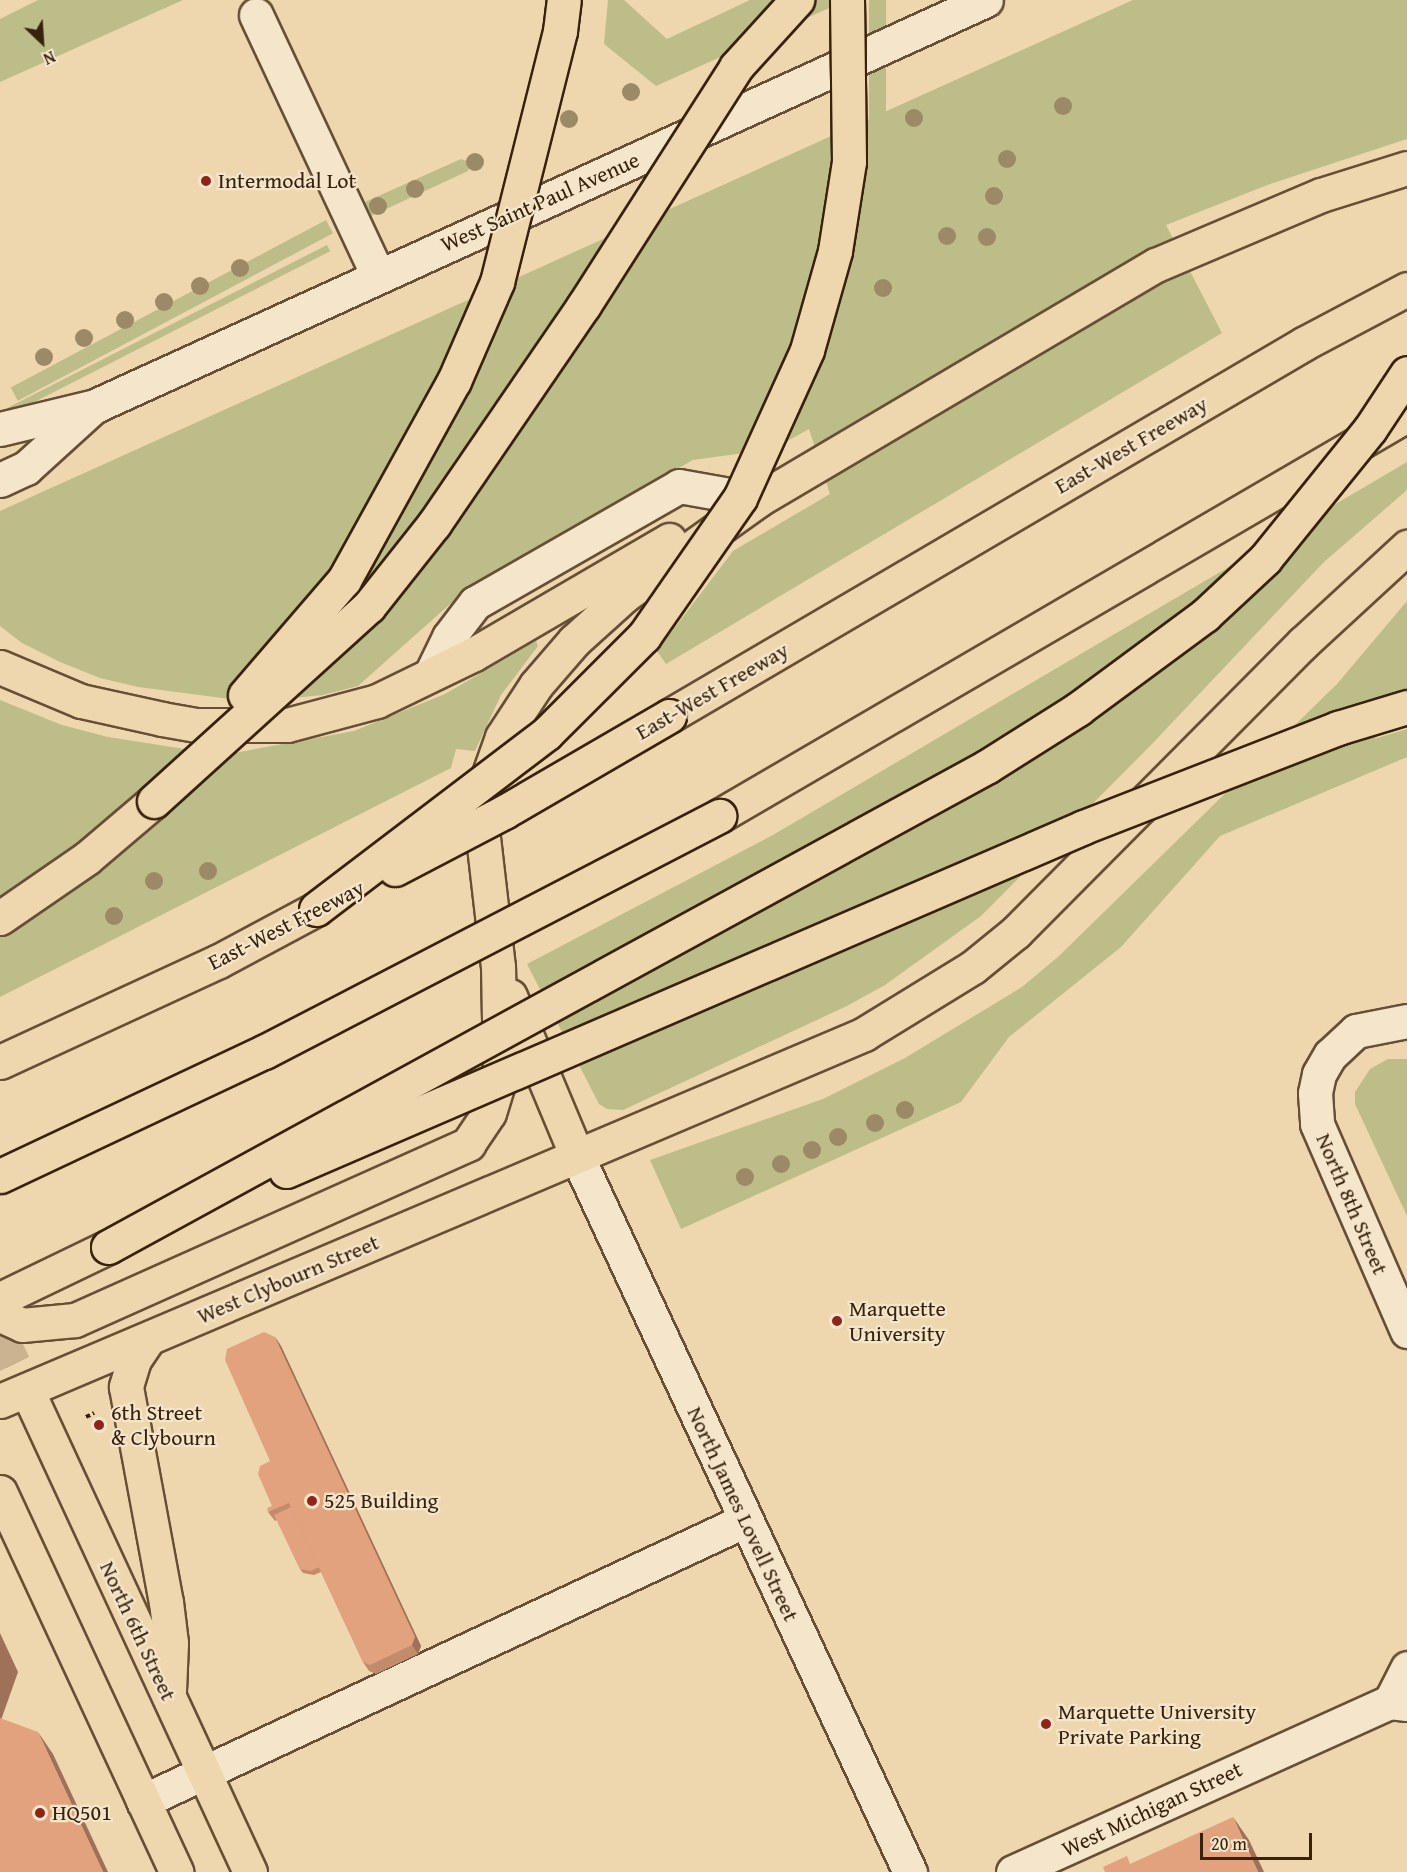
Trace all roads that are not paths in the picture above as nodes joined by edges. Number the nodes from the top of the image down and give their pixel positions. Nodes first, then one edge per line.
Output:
1 (564, 0) edge
2 (797, 0) edge
3 (847, 0) edge
4 (986, 0) edge
5 (256, 15) dead end
6 (1407, 168) edge
7 (378, 276) junction
8 (1407, 289) edge
9 (1407, 373) edge
10 (95, 406) junction
11 (1407, 415) edge
12 (0, 429) edge
13 (0, 480) edge
14 (758, 500) junction
15 (1407, 547) edge
16 (0, 667) edge
17 (431, 674) junction
18 (1407, 707) edge
19 (154, 801) junction
20 (316, 909) junction
21 (0, 918) edge
22 (498, 967) junction
23 (1407, 1021) edge
24 (0, 1062) edge
25 (577, 1156) junction
26 (0, 1176) edge
27 (108, 1247) junction
28 (0, 1299) edge
29 (0, 1315) edge
30 (1407, 1331) edge
31 (148, 1339) junction
32 (14, 1396) edge
33 (0, 1492) edge
34 (746, 1520) junction
35 (1407, 1668) edge
36 (169, 1698) junction
37 (1398, 1703) edge
38 (204, 1772) junction
39 (143, 1801) junction
40 (176, 1872) edge
41 (250, 1872) edge
42 (910, 1872) edge
43 (1013, 1872) edge

1 - 19 main road, bridge
2 - 19 main road, bridge
3 - 20 main road, bridge
4 - 7 street, West Saint Paul Avenue
5 - 7 street
6 - 14 main road
7 - 10 street, West Saint Paul Avenue
8 - 20 main road, East-West Freeway, bridge
9 - 27 main road, bridge
10 - 12 street, West Saint Paul Avenue
10 - 13 street, West Saint Paul Avenue
11 - 26 main road, bridge
14 - 17 main road
14 - 17 street
14 - 22 main road
15 - 25 main road, West Clybourn Street
16 - 17 main road
18 - 27 main road, bridge
19 - 21 main road
20 - 24 main road, East-West Freeway
22 - 25 main road
22 - 29 main road
23 - 30 street, North 8th Street
25 - 31 main road, West Clybourn Street
25 - 34 street, North James Lovell Street
27 - 28 main road
31 - 32 main road, West Clybourn Street
31 - 36 main road
32 - 36 main road, North 6th Street
33 - 39 main road
34 - 38 street
34 - 42 street, North James Lovell Street
35 - 37 street, West Michigan Street
36 - 38 main road, North 6th Street
37 - 43 street, West Michigan Street
38 - 39 street
38 - 41 main road, North 6th Street
39 - 40 main road

